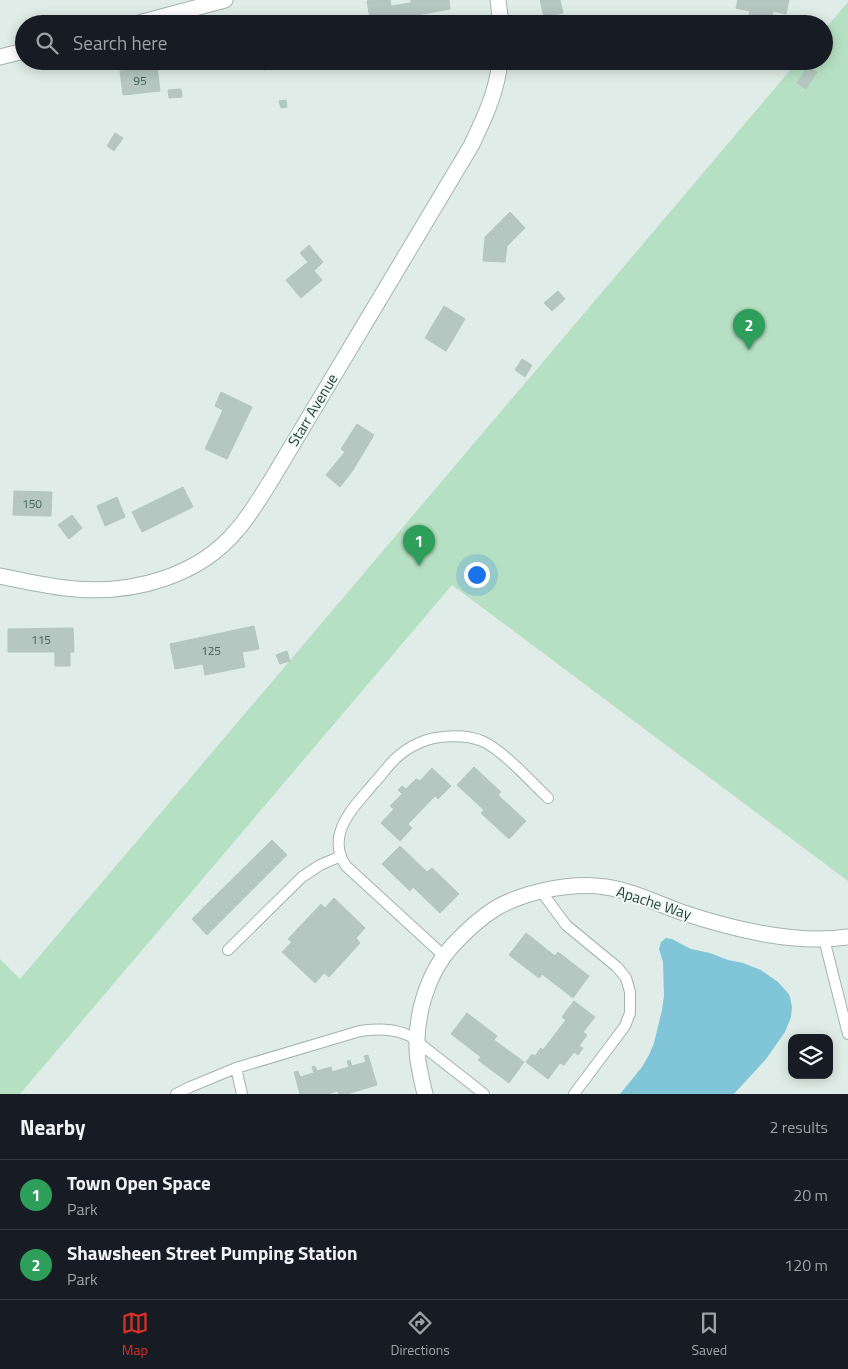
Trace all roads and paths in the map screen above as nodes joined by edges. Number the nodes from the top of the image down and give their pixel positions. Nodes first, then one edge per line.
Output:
1 (225, 0) edge
2 (498, 0) edge
3 (169, 15) edge
4 (500, 15) edge
5 (15, 53) edge
6 (0, 57) edge
7 (499, 70) edge
8 (0, 576) edge
9 (548, 798) dead end
10 (341, 856) junction
11 (541, 891) junction
12 (848, 937) edge
13 (824, 939) junction
14 (228, 950) dead end
15 (443, 955) junction
16 (848, 1034) edge
17 (418, 1042) junction
18 (236, 1068) junction
19 (176, 1094) edge
20 (242, 1094) edge
21 (425, 1094) edge
22 (484, 1094) edge
23 (574, 1094) edge

1 - 3 street
2 - 4 street
5 - 6 street
7 - 8 street, Starr Avenue
9 - 10 lane
10 - 14 lane
10 - 15 lane
11 - 13 street, Apache Way
11 - 15 street, Apache Way
11 - 23 lane
12 - 13 street, Apache Way
13 - 16 lane
15 - 17 street, Apache Way
17 - 18 lane
17 - 21 street, Apache Way
17 - 22 lane
18 - 19 lane
18 - 20 lane

